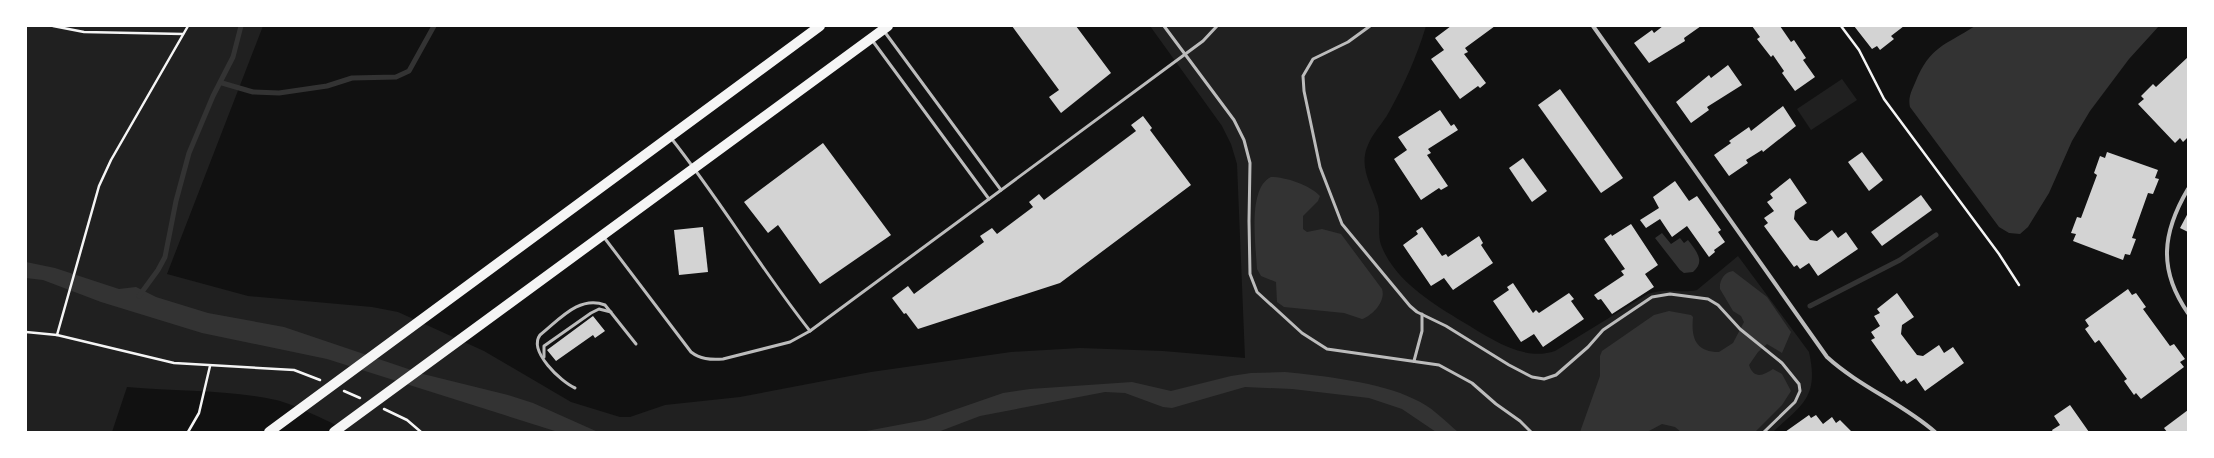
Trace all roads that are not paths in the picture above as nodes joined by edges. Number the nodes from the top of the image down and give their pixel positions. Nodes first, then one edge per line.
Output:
1 (820, 26) edge
2 (1164, 26) edge
3 (1217, 26) edge
4 (1370, 26) edge
5 (1593, 26) edge
6 (885, 28) edge
7 (871, 39) junction
8 (1184, 55) junction
9 (670, 137) junction
10 (694, 167) junction
11 (2188, 189) edge
12 (1001, 190) junction
13 (989, 199) junction
14 (602, 234) junction
15 (613, 313) junction
16 (2188, 313) edge
17 (1422, 314) junction
18 (810, 331) junction
19 (636, 344) dead end
20 (1414, 361) junction
21 (546, 362) junction
22 (575, 388) dead end
23 (338, 430) edge
24 (269, 432) edge
25 (1531, 432) edge
26 (1764, 432) edge
27 (1935, 432) edge

1 - 9 main road
2 - 8 lane
3 - 8 lane
4 - 17 lane
5 - 27 street
6 - 7 main road
6 - 12 lane
7 - 10 main road
7 - 13 lane
8 - 12 lane
8 - 20 lane
9 - 10 lane
9 - 24 main road
10 - 14 main road
10 - 18 lane
11 - 16 street
12 - 13 lane
13 - 18 lane
14 - 18 lane
14 - 23 main road
15 - 19 lane
15 - 21 lane
15 - 21 lane
17 - 20 lane
17 - 26 lane
20 - 25 lane
21 - 22 lane

